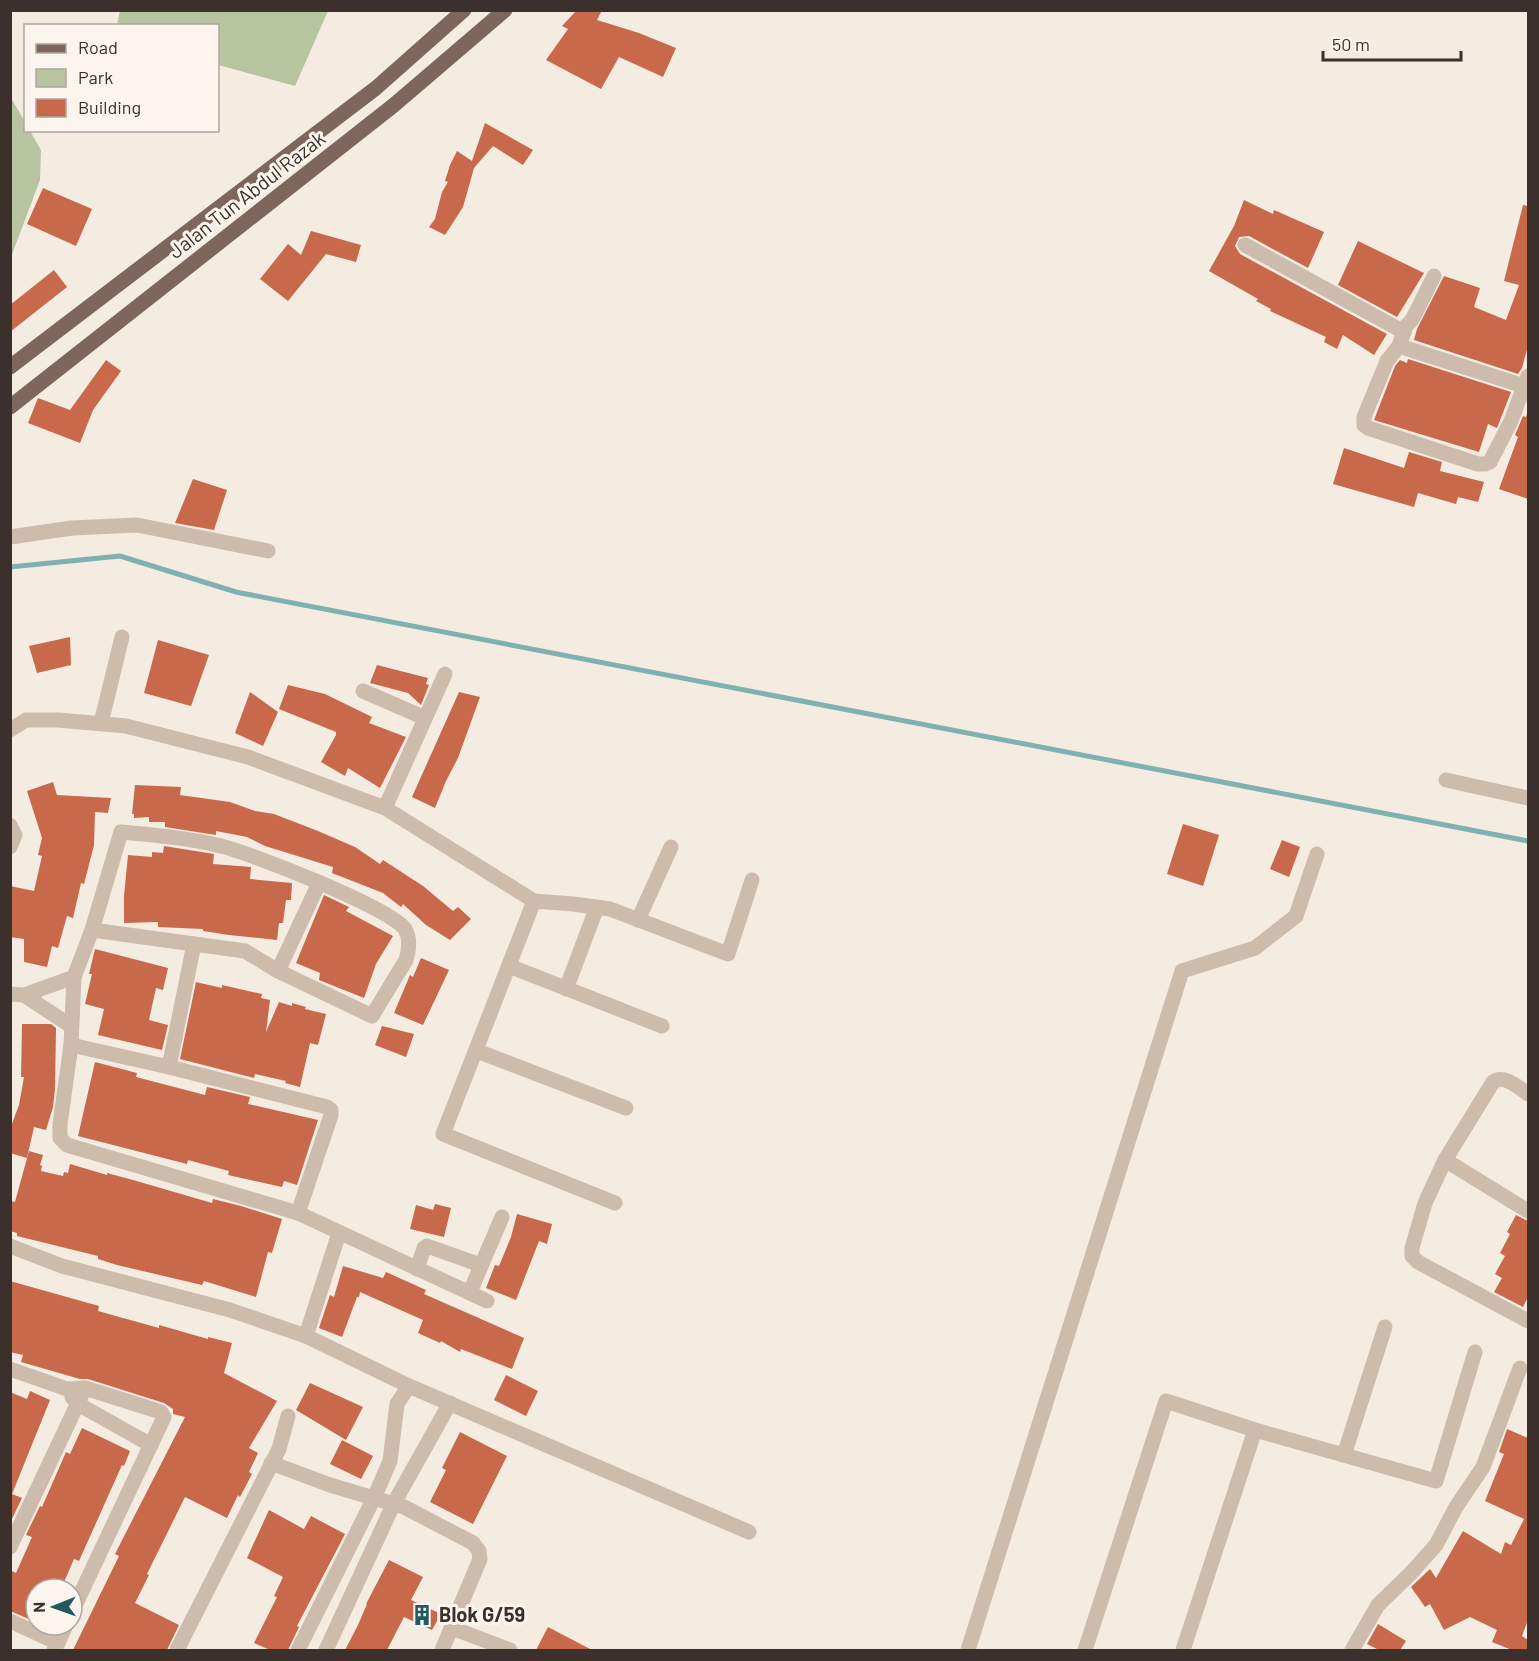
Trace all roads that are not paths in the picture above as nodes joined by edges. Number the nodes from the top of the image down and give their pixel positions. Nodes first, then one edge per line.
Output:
1 (464, 10) edge
2 (505, 10) edge
3 (1245, 245) dead end
4 (1434, 276) dead end
5 (1402, 339) junction
6 (10, 367) edge
7 (1526, 381) edge
8 (10, 407) edge
9 (10, 537) edge
10 (268, 551) dead end
11 (122, 637) dead end
12 (445, 674) dead end
13 (363, 691) dead end
14 (426, 718) junction
15 (101, 723) junction
16 (10, 730) edge
17 (1446, 780) dead end
18 (1528, 798) edge
19 (385, 808) junction
20 (10, 825) edge
21 (10, 847) edge
22 (671, 847) dead end
23 (1317, 854) dead end
24 (752, 880) dead end
25 (319, 883) junction
26 (534, 901) junction
27 (597, 908) junction
28 (638, 920) junction
29 (92, 930) junction
30 (194, 944) junction
31 (509, 966) junction
32 (278, 970) junction
33 (74, 977) junction
34 (566, 988) junction
35 (17, 994) edge
36 (71, 1026) junction
37 (662, 1026) dead end
38 (71, 1045) junction
39 (477, 1051) junction
40 (169, 1067) junction
41 (1528, 1094) edge
42 (626, 1108) dead end
43 (1445, 1160) junction
44 (615, 1203) dead end
45 (1528, 1211) edge
46 (298, 1213) junction
47 (502, 1217) dead end
48 (339, 1233) junction
49 (10, 1246) edge
50 (481, 1265) junction
51 (417, 1269) junction
52 (470, 1292) junction
53 (487, 1301) dead end
54 (1528, 1322) edge
55 (1385, 1327) dead end
56 (306, 1336) junction
57 (1475, 1352) dead end
58 (1520, 1368) dead end
59 (10, 1369) edge
60 (409, 1386) junction
61 (85, 1388) junction
62 (67, 1389) junction
63 (450, 1403) junction
64 (78, 1404) junction
65 (288, 1416) dead end
66 (1255, 1430) junction
67 (151, 1445) junction
68 (1344, 1455) junction
69 (271, 1463) junction
70 (374, 1498) junction
71 (394, 1503) junction
72 (749, 1532) dead end
73 (10, 1547) edge
74 (84, 1587) edge
75 (10, 1621) edge
76 (452, 1628) junction
77 (56, 1646) edge
78 (177, 1650) edge
79 (298, 1650) edge
80 (326, 1650) edge
81 (442, 1650) edge
82 (510, 1650) edge
83 (968, 1650) edge
84 (1085, 1650) edge
85 (1183, 1650) edge
86 (1352, 1650) edge

1 - 6 main road, Jalan Tun Abdul Razak
2 - 8 main road, Jalan Tun Abdul Razak
3 - 5 street
4 - 5 street
5 - 7 street
5 - 7 street
9 - 10 street
11 - 15 street
12 - 14 street
13 - 14 street
14 - 19 street
15 - 16 street
15 - 19 street
17 - 18 street
19 - 26 street
20 - 21 street
22 - 28 street
23 - 83 street
24 - 28 street
25 - 29 street
25 - 32 street
25 - 32 street
26 - 27 street
26 - 31 street
27 - 28 street
27 - 34 street
29 - 30 street
29 - 33 street
30 - 32 street
30 - 40 street
31 - 34 street
31 - 39 street
33 - 35 street
33 - 36 street
34 - 37 street
35 - 36 street
36 - 38 street
38 - 40 street
38 - 46 street
39 - 42 street
39 - 44 street
40 - 46 street
41 - 43 street
43 - 45 street
43 - 54 street
46 - 48 street
47 - 50 street
48 - 51 street
48 - 56 street
49 - 56 street
50 - 51 street
50 - 52 street
51 - 52 street
52 - 53 street
55 - 68 street
56 - 60 street
57 - 68 street
58 - 86 street
59 - 62 street
60 - 63 street
60 - 70 street
61 - 62 street
61 - 64 street
61 - 67 street
62 - 64 street
63 - 71 street
63 - 72 street
64 - 67 street
64 - 73 street
65 - 69 street
66 - 68 street
66 - 84 street
66 - 85 street
67 - 74 street
69 - 70 street
69 - 78 street
70 - 71 street
70 - 79 street
71 - 76 street
71 - 80 street
75 - 77 street
76 - 81 street
76 - 82 street

